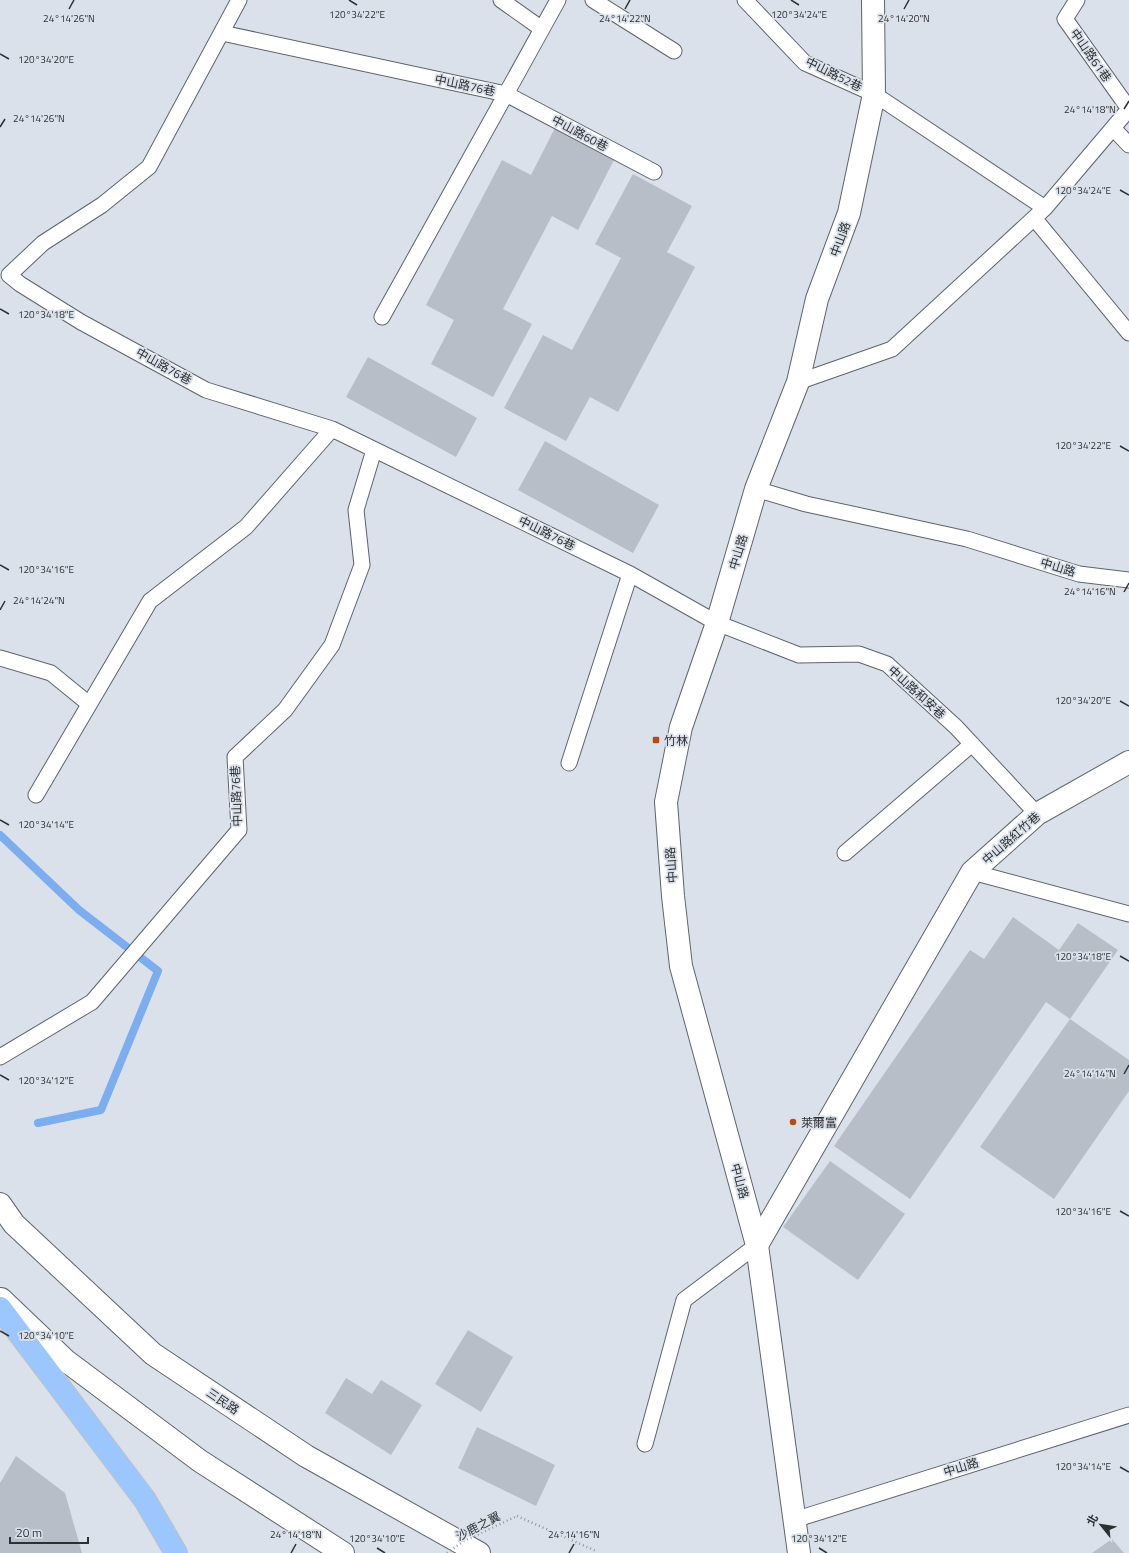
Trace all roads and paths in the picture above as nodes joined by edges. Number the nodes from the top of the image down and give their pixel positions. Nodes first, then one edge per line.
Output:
1 (240, 0) edge
2 (501, 0) edge
3 (558, 0) edge
4 (592, 0) edge
5 (745, 0) edge
6 (872, 0) edge
7 (1077, 0) edge
8 (542, 29) junction
9 (222, 33) junction
10 (674, 51) dead end
11 (506, 94) junction
12 (874, 94) junction
13 (1129, 109) edge
14 (1113, 128) junction
15 (1129, 145) edge
16 (654, 172) dead end
17 (1039, 213) junction
18 (4, 274) edge
19 (382, 317) dead end
20 (1129, 333) edge
21 (798, 382) junction
22 (332, 429) junction
23 (374, 450) junction
24 (756, 489) junction
25 (630, 574) junction
26 (1129, 580) edge
27 (717, 623) junction
28 (0, 658) edge
29 (89, 704) junction
30 (972, 744) junction
31 (1129, 762) edge
32 (569, 763) dead end
33 (36, 796) dead end
34 (1037, 814) junction
35 (846, 852) dead end
36 (972, 872) junction
37 (1129, 914) edge
38 (0, 1057) edge
39 (0, 1204) edge
40 (757, 1245) junction
41 (0, 1298) edge
42 (0, 1308) edge
43 (1129, 1415) edge
44 (644, 1444) dead end
45 (794, 1520) junction
46 (596, 1551) dead end
47 (176, 1553) edge
48 (343, 1553) edge
49 (447, 1553) edge
50 (479, 1553) edge
51 (798, 1553) edge

1 - 9 lane, 中山路76巷
2 - 8 lane
3 - 8 lane
4 - 10 lane
5 - 12 lane, 中山路52巷
6 - 12 street, 中山路
7 - 13 lane, 中山路61巷
8 - 11 lane
9 - 11 lane, 中山路76巷
9 - 18 lane, 中山路76巷
11 - 16 lane, 中山路60巷
11 - 19 lane, 中山路76巷
12 - 17 lane
12 - 21 street, 中山路
13 - 14 lane
14 - 15 lane
14 - 17 lane
17 - 20 lane
17 - 21 lane
18 - 22 lane, 中山路76巷
21 - 24 street, 中山路
22 - 23 lane, 中山路76巷
22 - 29 lane
23 - 25 lane, 中山路76巷
23 - 38 lane, 中山路76巷
24 - 26 lane, 中山路
24 - 27 street, 中山路
25 - 27 lane, 中山路76巷
25 - 32 lane
27 - 30 lane, 中山路和安巷
27 - 40 street, 中山路
28 - 29 lane
29 - 33 lane
30 - 34 lane, 中山路和安巷
30 - 35 lane
31 - 34 street, 中山路紅竹巷
34 - 36 street, 中山路紅竹巷
36 - 37 lane, 中山路紅竹巷
36 - 40 street
39 - 50 street, 三民路
40 - 44 lane
40 - 45 street, 中山路
41 - 48 street
42 - 47 main road
43 - 45 lane, 中山路
45 - 51 street, 中山路
46 - 49 path, 沙鹿之翼, bridge

